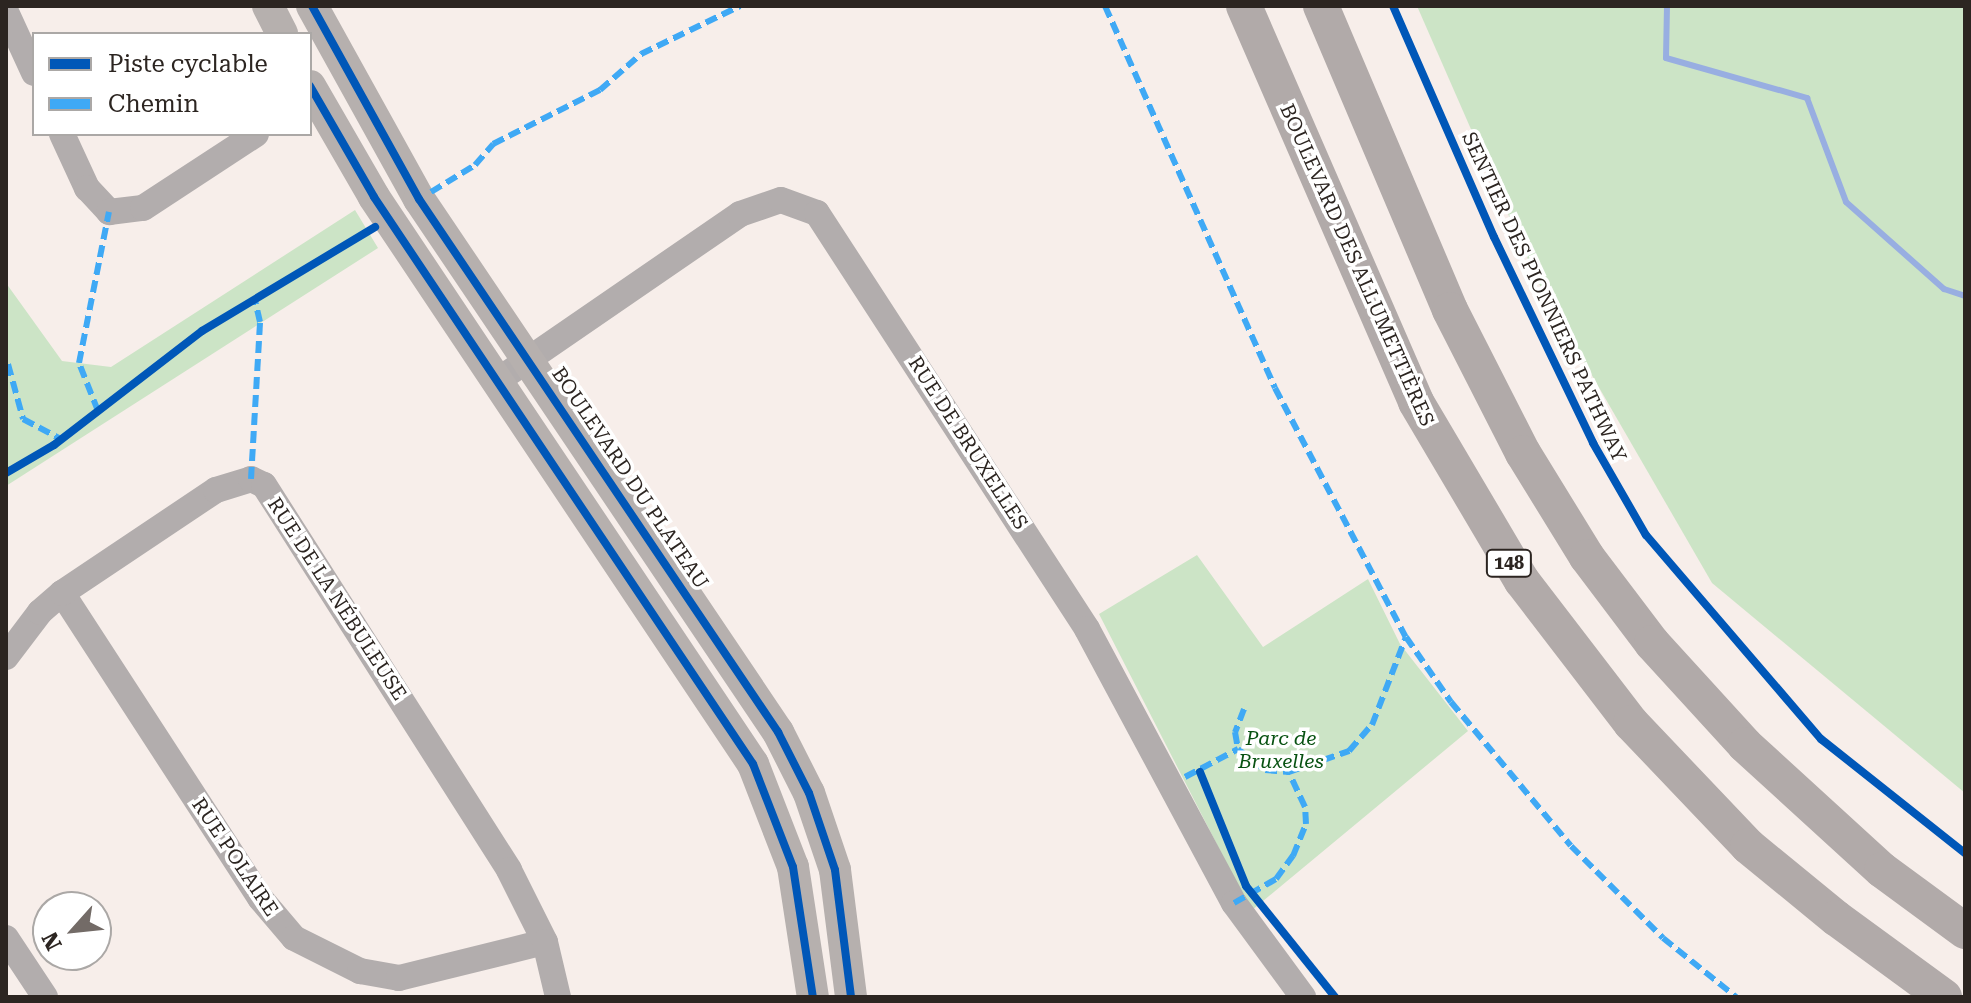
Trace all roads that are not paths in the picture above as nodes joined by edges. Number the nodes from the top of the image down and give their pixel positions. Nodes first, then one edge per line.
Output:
1 (268, 6) edge
2 (312, 6) edge
3 (1244, 6) edge
4 (1321, 6) edge
5 (6, 12) edge
6 (281, 32) edge
7 (32, 69) edge
8 (348, 75) junction
9 (312, 92) edge
10 (312, 94) edge
11 (63, 136) edge
12 (253, 136) edge
13 (531, 358) junction
14 (500, 379) junction
15 (62, 593) junction
16 (6, 657) edge
17 (1965, 931) edge
18 (6, 938) edge
19 (545, 942) junction
20 (45, 997) edge
21 (558, 997) edge
22 (813, 997) edge
23 (851, 997) edge
24 (1303, 997) edge
25 (1944, 997) edge

1 - 6 main road
2 - 8 main road, BOULEVARD DU PLATEAU
3 - 25 highway, BOULEVARD DES ALLUMETTIÈRES / 148
4 - 17 highway
5 - 7 street
8 - 9 street
8 - 13 main road, BOULEVARD DU PLATEAU
10 - 14 main road
11 - 12 street
13 - 14 street, RUE DE BRUXELLES
13 - 23 main road, BOULEVARD DU PLATEAU
13 - 24 street, RUE DE BRUXELLES
14 - 22 main road
15 - 16 street, RUE DE LA NÉBULEUSE
15 - 19 street, RUE POLAIRE
15 - 19 street, RUE DE LA NÉBULEUSE
18 - 20 street
19 - 21 street, RUE DE LA NÉBULEUSE

